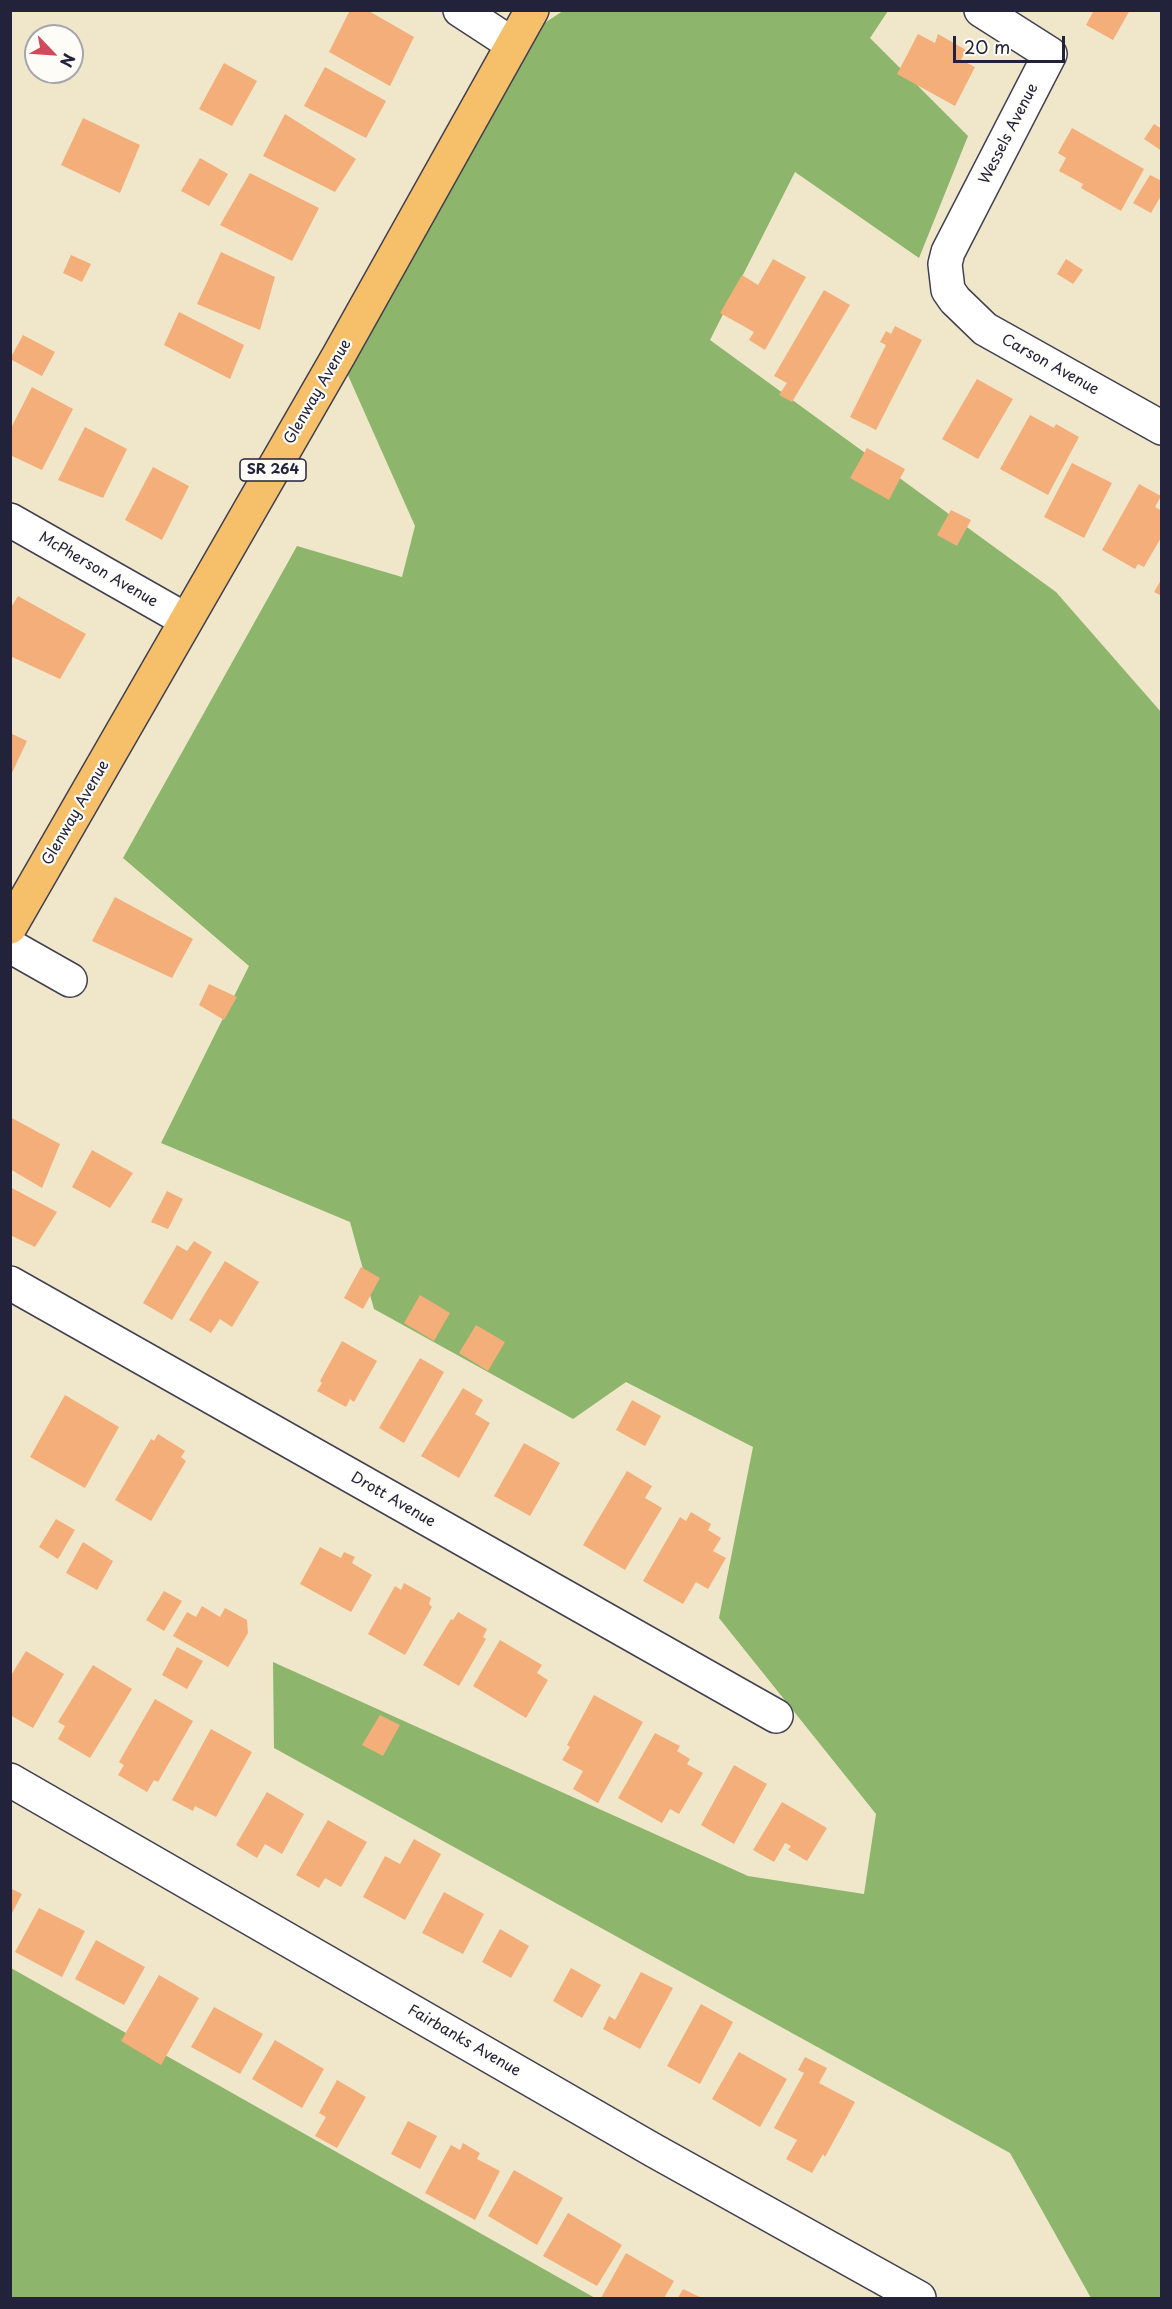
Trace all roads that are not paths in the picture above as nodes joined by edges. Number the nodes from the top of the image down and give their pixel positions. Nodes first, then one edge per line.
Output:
1 (460, 10) edge
2 (532, 10) edge
3 (981, 10) edge
4 (513, 44) junction
5 (948, 290) joint
6 (1161, 428) edge
7 (10, 520) edge
8 (186, 620) junction
9 (10, 927) edge
10 (10, 946) edge
11 (70, 980) dead end
12 (10, 1282) edge
13 (776, 1716) dead end
14 (10, 1780) edge
15 (919, 2298) edge

1 - 4 street
2 - 4 main road, Glenway Avenue / SR 264
3 - 5 street, Wessels Avenue
4 - 8 main road, Glenway Avenue / SR 264
5 - 6 street, Carson Avenue
7 - 8 street, McPherson Avenue
8 - 9 main road, Glenway Avenue / SR 264
10 - 11 street
12 - 13 street, Drott Avenue
14 - 15 street, Fairbanks Avenue

